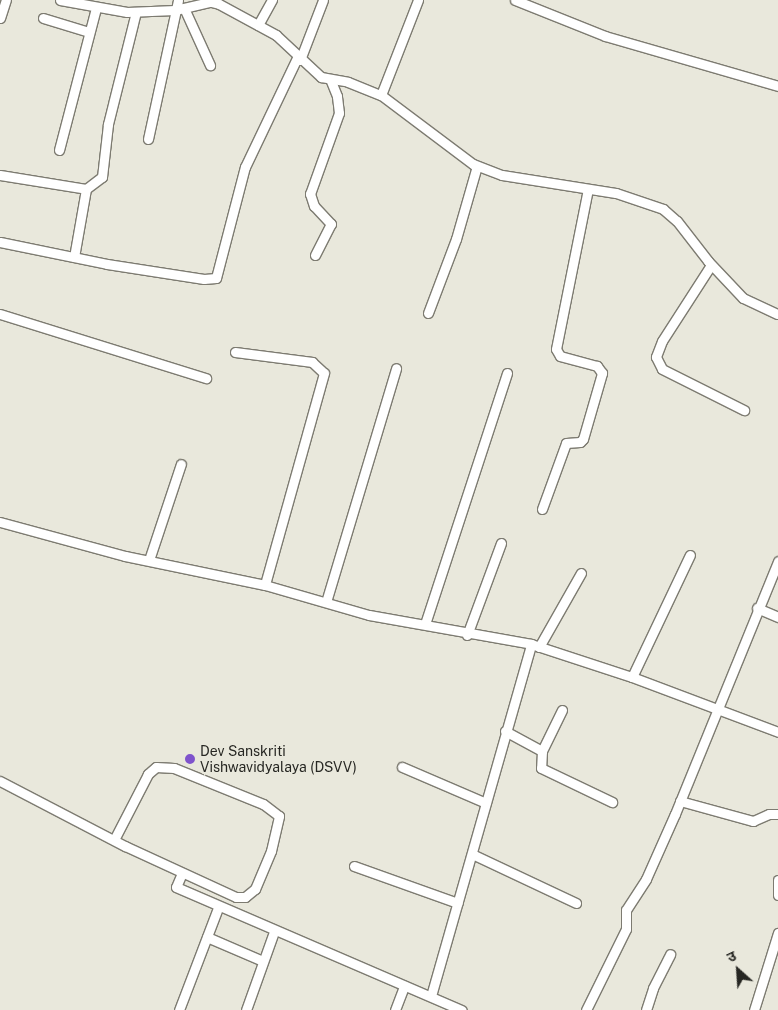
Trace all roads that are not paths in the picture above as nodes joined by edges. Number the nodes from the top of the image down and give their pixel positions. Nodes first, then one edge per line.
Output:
1 (6, 0) edge
2 (60, 0) edge
3 (178, 0) edge
4 (272, 0) edge
5 (323, 0) edge
6 (418, 0) edge
7 (515, 0) edge
8 (96, 8) junction
9 (180, 9) junction
10 (136, 12) junction
11 (0, 18) edge
12 (43, 18) dead end
13 (258, 25) junction
14 (89, 32) junction
15 (299, 59) junction
16 (210, 65) dead end
17 (330, 80) junction
18 (778, 86) edge
19 (381, 95) junction
20 (148, 138) dead end
21 (59, 150) dead end
22 (477, 166) junction
23 (0, 175) edge
24 (588, 188) junction
25 (86, 189) junction
26 (0, 242) edge
27 (315, 255) dead end
28 (74, 256) junction
29 (711, 264) junction
30 (428, 312) dead end
31 (0, 314) edge
32 (778, 314) edge
33 (234, 352) dead end
34 (396, 368) dead end
35 (507, 373) dead end
36 (206, 378) dead end
37 (744, 410) dead end
38 (181, 464) dead end
39 (542, 510) dead end
40 (0, 522) edge
41 (501, 543) dead end
42 (690, 555) dead end
43 (149, 560) junction
44 (778, 561) edge
45 (581, 573) dead end
46 (265, 585) junction
47 (326, 602) junction
48 (757, 608) junction
49 (778, 617) edge
50 (425, 624) junction
51 (467, 635) junction
52 (535, 646) junction
53 (632, 677) junction
54 (562, 710) dead end
55 (717, 711) junction
56 (506, 731) junction
57 (778, 732) edge
58 (542, 751) junction
59 (402, 767) dead end
60 (0, 781) edge
61 (680, 801) junction
62 (612, 802) dead end
63 (486, 803) junction
64 (778, 814) edge
65 (114, 840) junction
66 (472, 854) junction
67 (354, 866) dead end
68 (182, 873) junction
69 (778, 880) edge
70 (778, 895) edge
71 (458, 903) junction
72 (576, 903) dead end
73 (218, 908) junction
74 (274, 932) junction
75 (778, 933) edge
76 (207, 937) junction
77 (670, 954) dead end
78 (263, 961) junction
79 (404, 986) junction
80 (431, 996) junction
81 (179, 1010) edge
82 (246, 1010) edge
83 (395, 1010) edge
84 (462, 1010) edge
85 (586, 1010) edge
86 (646, 1010) edge
87 (754, 1010) edge

1 - 11 street
2 - 8 street
3 - 9 street
4 - 13 street
5 - 15 street
6 - 19 street
7 - 18 street
8 - 10 street
8 - 14 street
9 - 10 street
9 - 13 street
9 - 16 street
9 - 20 street
10 - 25 street
12 - 14 street
13 - 15 street
14 - 21 street
15 - 17 street
15 - 28 street
17 - 19 street
17 - 27 street
19 - 22 street
22 - 24 street
22 - 30 street
23 - 25 street
24 - 29 street
24 - 39 street
25 - 28 street
26 - 28 street
29 - 32 street
29 - 37 street
31 - 36 street
33 - 46 street
34 - 47 street
35 - 50 street
38 - 43 street
40 - 43 street
41 - 51 street
42 - 53 street
43 - 46 street
44 - 48 street
45 - 52 street
46 - 47 street
47 - 50 street
48 - 49 street
48 - 55 street
50 - 51 street
51 - 52 street
52 - 53 street
52 - 56 street
53 - 55 street
54 - 58 street
55 - 57 street
55 - 61 street
56 - 58 street
56 - 63 street
58 - 62 street
59 - 63 street
60 - 65 street
61 - 64 street
61 - 85 street
63 - 66 street
65 - 68 street
65 - 68 street
66 - 71 street
66 - 72 street
67 - 71 street
68 - 73 street
69 - 70 street
71 - 80 street
73 - 74 street
73 - 76 street
74 - 78 street
74 - 79 street
75 - 87 street
76 - 78 street
76 - 81 street
77 - 86 street
78 - 82 street
79 - 80 street
79 - 83 street
80 - 84 street

